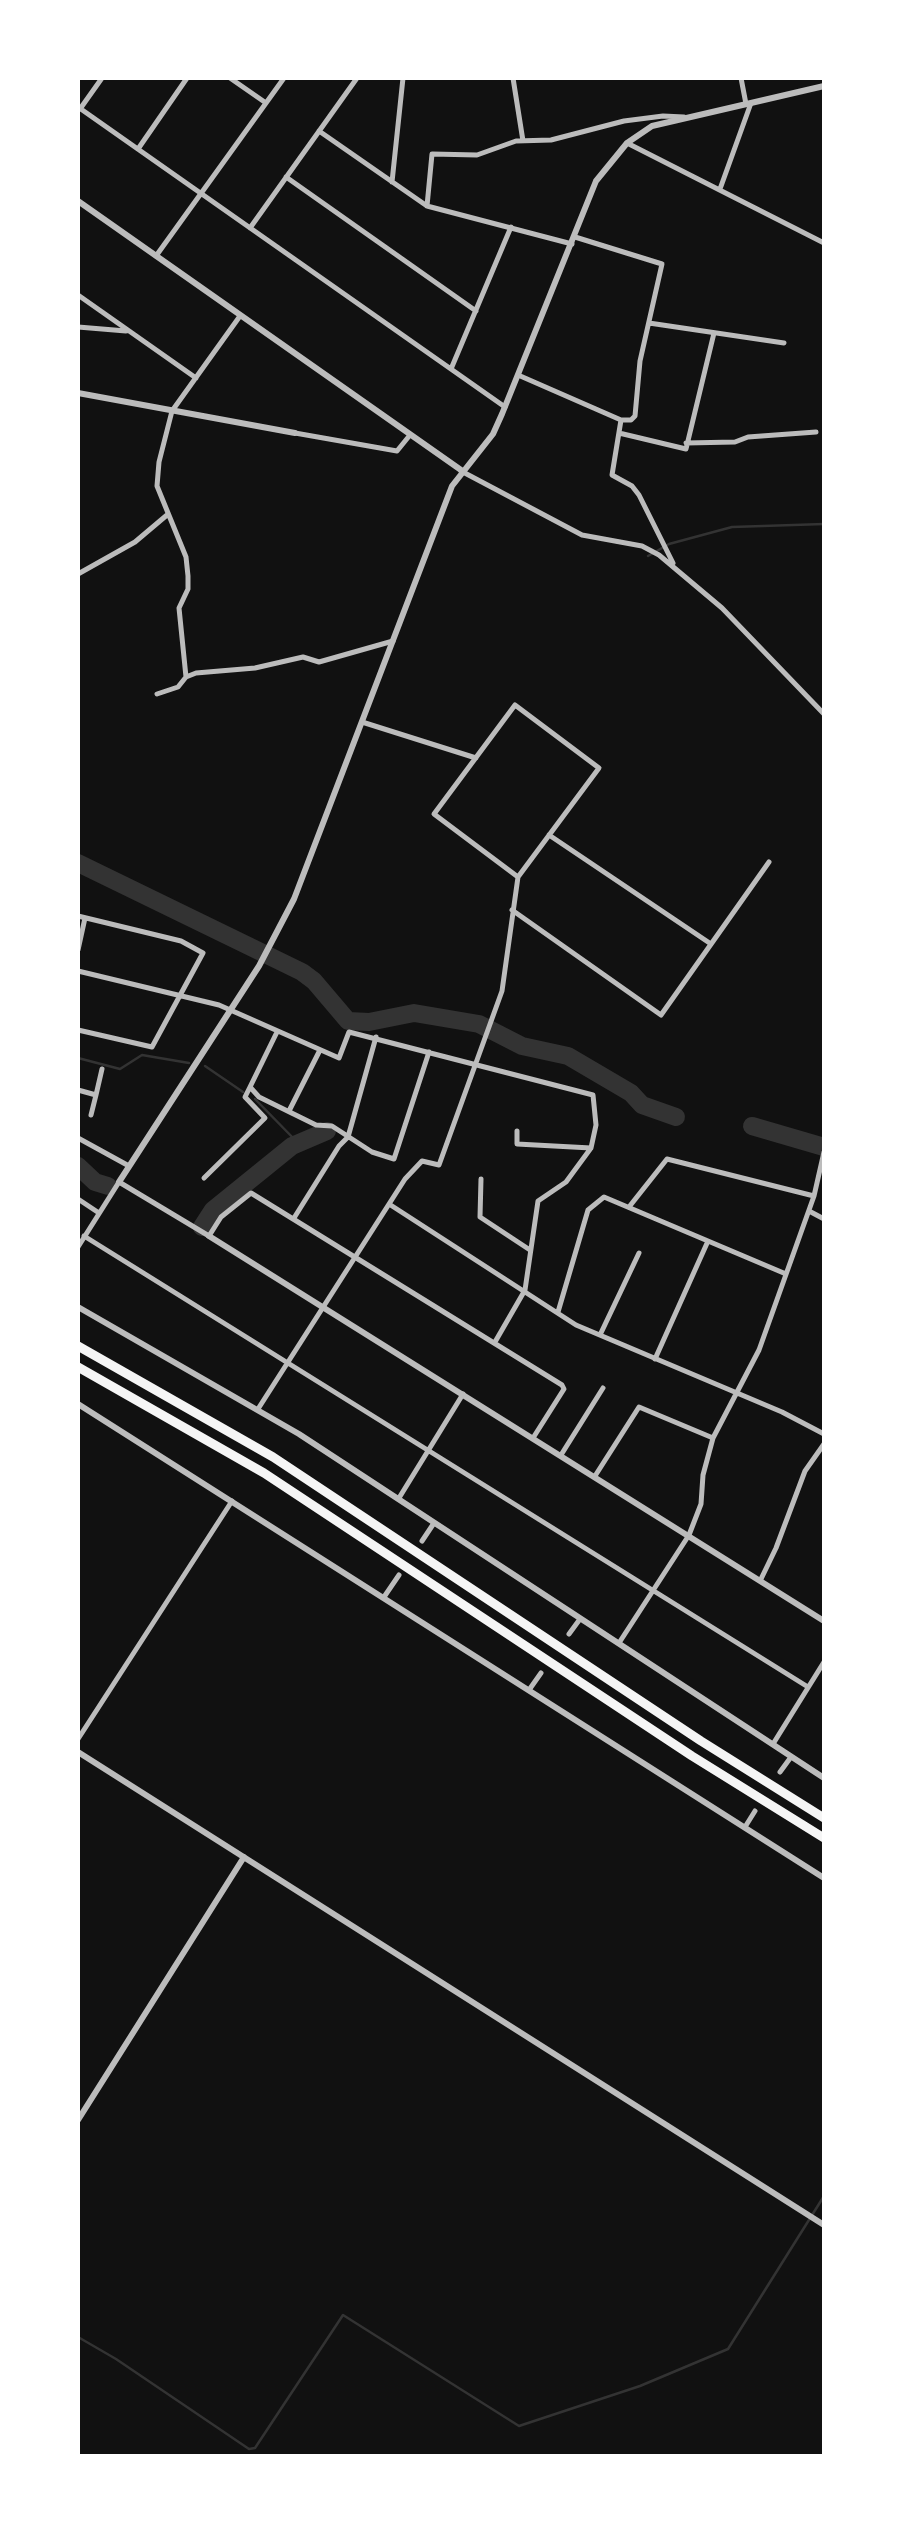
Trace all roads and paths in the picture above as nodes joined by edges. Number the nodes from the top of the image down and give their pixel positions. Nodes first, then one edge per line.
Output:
1 (102, 78) edge
2 (187, 78) edge
3 (230, 78) edge
4 (284, 78) edge
5 (356, 78) edge
6 (403, 78) edge
7 (512, 78) edge
8 (741, 78) edge
9 (824, 86) edge
10 (266, 102) junction
11 (748, 103) junction
12 (79, 108) edge
13 (684, 117) junction
14 (318, 131) junction
15 (523, 141) junction
16 (627, 143) junction
17 (138, 149) junction
18 (286, 177) junction
19 (392, 182) junction
20 (720, 190) junction
21 (200, 192) junction
22 (78, 201) edge
23 (426, 206) junction
24 (510, 227) junction
25 (250, 228) junction
26 (574, 240) junction
27 (824, 243) edge
28 (156, 256) junction
29 (78, 296) edge
30 (476, 310) junction
31 (240, 316) junction
32 (648, 323) junction
33 (78, 328) edge
34 (129, 331) junction
35 (714, 333) junction
36 (784, 343) dead end
37 (451, 369) junction
38 (518, 376) junction
39 (196, 378) junction
40 (78, 393) edge
41 (505, 407) junction
42 (172, 411) junction
43 (621, 420) junction
44 (816, 432) dead end
45 (296, 433) joint
46 (619, 433) junction
47 (410, 435) junction
48 (686, 443) junction
49 (461, 470) junction
50 (167, 515) junction
51 (674, 565) junction
52 (78, 574) edge
53 (393, 640) junction
54 (186, 677) junction
55 (157, 694) dead end
56 (824, 714) edge
57 (362, 722) junction
58 (476, 758) junction
59 (550, 835) junction
60 (769, 862) dead end
61 (518, 877) junction
62 (512, 910) junction
63 (81, 917) edge
64 (711, 944) junction
65 (78, 950) edge
66 (78, 970) edge
67 (180, 996) junction
68 (230, 1011) junction
69 (78, 1030) edge
70 (278, 1031) junction
71 (376, 1037) junction
72 (320, 1050) junction
73 (430, 1052) junction
74 (476, 1064) junction
75 (102, 1069) dead end
76 (250, 1087) junction
77 (78, 1090) edge
78 (96, 1094) junction
79 (289, 1112) junction
80 (92, 1114) dead end
81 (517, 1131) dead end
82 (348, 1137) junction
83 (78, 1138) edge
84 (591, 1148) junction
85 (824, 1152) edge
86 (129, 1166) junction
87 (204, 1178) dead end
88 (481, 1179) dead end
89 (119, 1182) junction
90 (814, 1196) junction
91 (78, 1199) edge
92 (389, 1204) junction
93 (628, 1207) junction
94 (808, 1210) junction
95 (100, 1213) junction
96 (294, 1218) junction
97 (824, 1218) edge
98 (84, 1236) junction
99 (209, 1236) junction
100 (708, 1241) junction
101 (78, 1246) edge
102 (530, 1250) junction
103 (639, 1252) dead end
104 (356, 1255) junction
105 (786, 1274) junction
106 (524, 1290) junction
107 (78, 1307) edge
108 (323, 1308) junction
109 (558, 1312) junction
110 (600, 1335) junction
111 (495, 1342) junction
112 (78, 1346) edge
113 (655, 1359) junction
114 (288, 1362) junction
115 (78, 1367) edge
116 (603, 1388) dead end
117 (737, 1392) junction
118 (463, 1394) junction
119 (78, 1404) edge
120 (258, 1409) junction
121 (824, 1434) edge
122 (533, 1438) junction
123 (713, 1438) junction
124 (824, 1444) edge
125 (429, 1450) junction
126 (561, 1455) junction
127 (595, 1476) junction
128 (398, 1500) junction
129 (232, 1501) junction
130 (434, 1524) junction
131 (689, 1534) junction
132 (422, 1541) dead end
133 (399, 1575) dead end
134 (761, 1579) junction
135 (653, 1589) junction
136 (384, 1597) junction
137 (580, 1619) junction
138 (824, 1621) edge
139 (570, 1634) dead end
140 (618, 1644) junction
141 (824, 1662) edge
142 (541, 1674) dead end
143 (808, 1687) junction
144 (529, 1690) junction
145 (78, 1739) edge
146 (772, 1745) junction
147 (78, 1752) edge
148 (791, 1756) junction
149 (780, 1772) dead end
150 (824, 1778) edge
151 (756, 1811) dead end
152 (824, 1818) edge
153 (745, 1826) junction
154 (824, 1838) edge
155 (244, 1857) junction
156 (824, 1878) edge
157 (78, 2120) edge
158 (824, 2226) edge

1 - 12 street
2 - 17 street
3 - 10 street
4 - 10 street
5 - 14 street
6 - 19 street
7 - 15 street
8 - 11 street
9 - 11 street
10 - 21 street
11 - 13 street
11 - 20 street
12 - 17 street
13 - 15 street
13 - 16 street
14 - 18 street
14 - 19 street
15 - 23 street
16 - 20 street
16 - 26 street
17 - 21 street
18 - 25 street
18 - 30 street
19 - 23 street
20 - 27 street
21 - 25 street
21 - 28 street
22 - 28 street
23 - 24 street
24 - 26 street
24 - 30 street
25 - 37 street
26 - 32 street
26 - 38 street
28 - 31 street
29 - 34 street
30 - 37 street
31 - 39 street
31 - 47 street
32 - 35 street
32 - 43 street
33 - 34 street
34 - 39 street
35 - 36 street
35 - 48 street
37 - 41 street
38 - 41 street
38 - 43 street
39 - 42 street
40 - 42 street
41 - 49 street
42 - 45 street
42 - 50 street
43 - 46 street
44 - 48 street
45 - 47 street
46 - 48 street
46 - 51 street
47 - 49 street
49 - 51 street
49 - 53 street
50 - 52 street
50 - 54 street
51 - 56 street
53 - 54 street
53 - 57 street
54 - 55 street
57 - 58 street
57 - 68 street
58 - 59 street
58 - 61 street
59 - 61 street
59 - 64 street
60 - 64 street
61 - 62 street
62 - 64 street
62 - 74 street
63 - 65 street
63 - 67 street
66 - 67 street
67 - 68 street
67 - 69 street
68 - 70 street
68 - 86 street
70 - 72 street
70 - 76 street
71 - 72 street
71 - 73 street
71 - 82 street
72 - 79 street
73 - 74 street
73 - 82 street
74 - 84 street
74 - 92 street
75 - 78 street
76 - 79 street
76 - 87 street
77 - 78 street
78 - 80 street
79 - 82 street
81 - 84 street
82 - 96 street
83 - 86 street
84 - 102 street
85 - 90 street
86 - 89 street
88 - 102 street
89 - 95 street
89 - 99 street
90 - 93 street
90 - 94 street
91 - 95 street
92 - 104 street
92 - 106 street
93 - 100 street
93 - 109 street
94 - 97 street
94 - 105 street
95 - 98 street
96 - 99 street
96 - 104 street
98 - 101 street
98 - 114 street
99 - 108 street
100 - 105 street
100 - 113 street
102 - 106 street
103 - 110 street
104 - 108 street
104 - 111 street
105 - 117 street
106 - 109 street
106 - 111 street
107 - 120 street
108 - 114 street
108 - 118 street
109 - 110 street
110 - 113 street
111 - 122 street
112 - 152 highway
113 - 117 street
114 - 120 street
114 - 125 street
115 - 154 highway
116 - 126 street
117 - 121 street
117 - 123 street
118 - 122 street
118 - 125 street
119 - 129 street
120 - 128 street
122 - 126 street
123 - 127 street
123 - 131 street
124 - 134 street
125 - 128 street
125 - 135 street
126 - 127 street
127 - 131 street
128 - 130 street
129 - 136 street
129 - 145 street
130 - 132 street
130 - 137 street
131 - 134 street
131 - 135 street
133 - 136 street
134 - 138 street
135 - 140 street
135 - 143 street
136 - 144 street
137 - 139 street
137 - 140 street
140 - 146 street
141 - 143 street
142 - 144 street
143 - 146 street
144 - 153 street
146 - 148 street
147 - 155 street
148 - 149 street
148 - 150 street
151 - 153 street
153 - 156 street
155 - 157 street
155 - 158 street

